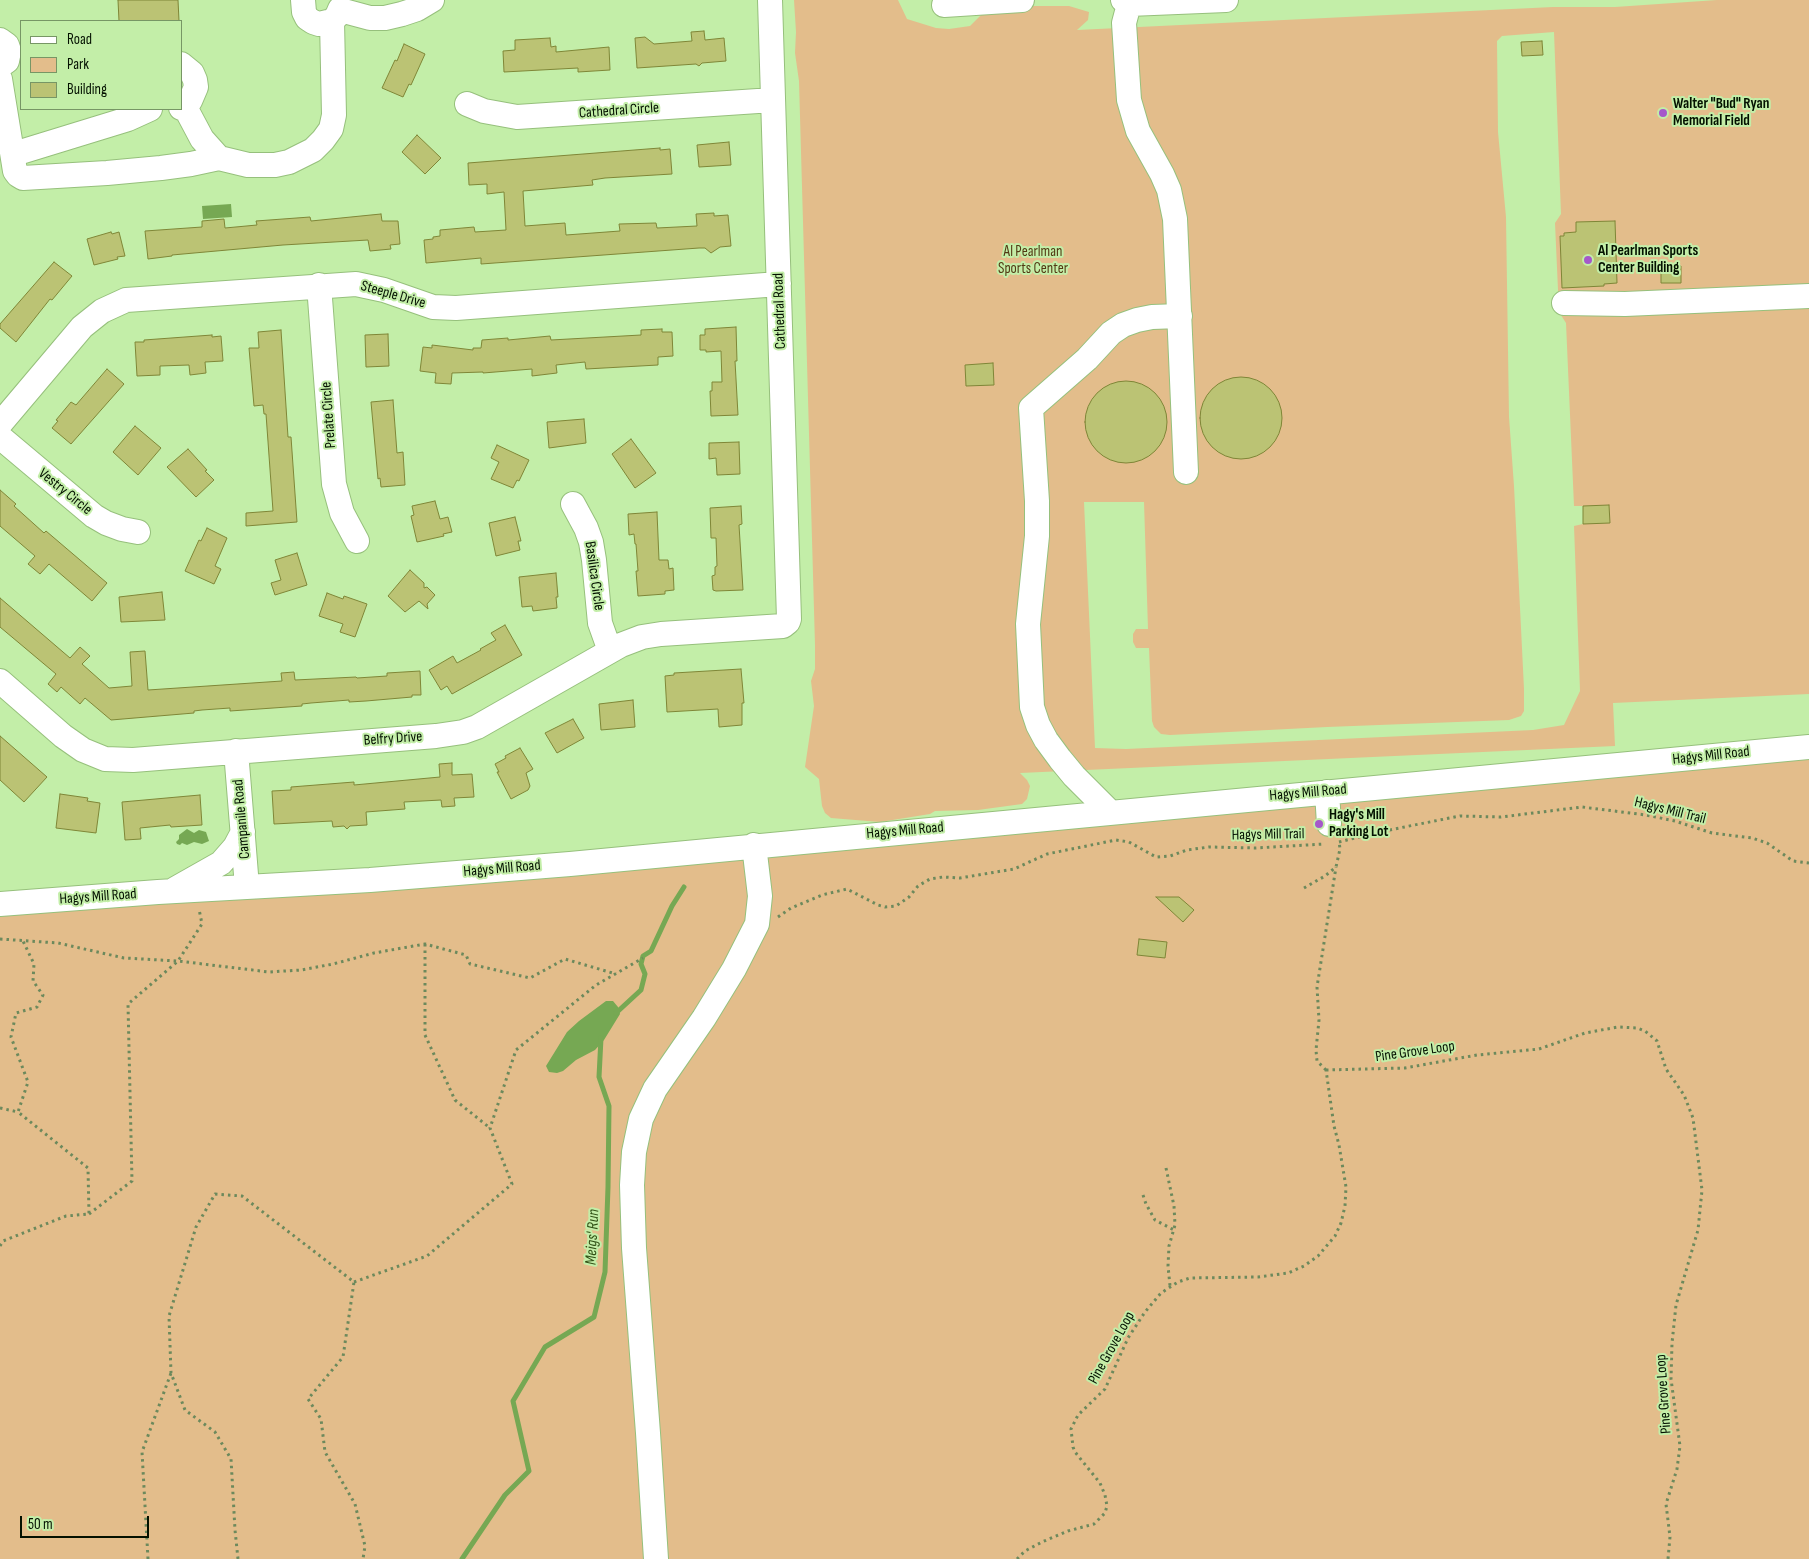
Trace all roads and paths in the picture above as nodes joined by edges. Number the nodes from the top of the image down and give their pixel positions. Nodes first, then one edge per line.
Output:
1 (303, 0) edge
2 (432, 0) edge
3 (770, 0) edge
4 (1022, 0) edge
5 (1226, 0) edge
6 (1126, 2) edge
7 (944, 5) dead end
8 (337, 10) edge
9 (0, 40) edge
10 (182, 65) edge
11 (0, 66) edge
12 (0, 79) edge
13 (773, 100) junction
14 (182, 104) edge
15 (467, 104) dead end
16 (148, 110) edge
17 (179, 110) edge
18 (14, 154) junction
19 (219, 158) junction
20 (779, 284) junction
21 (319, 285) junction
22 (1809, 296) edge
23 (1564, 303) dead end
24 (1180, 316) junction
25 (0, 424) edge
26 (0, 438) edge
27 (1186, 472) dead end
28 (573, 504) dead end
29 (138, 532) dead end
30 (357, 541) dead end
31 (788, 622) joint
32 (610, 651) junction
33 (0, 681) edge
34 (1809, 746) edge
35 (236, 751) junction
36 (1327, 792) junction
37 (1110, 812) junction
38 (243, 832) junction
39 (1334, 837) junction
40 (754, 845) junction
41 (1809, 863) edge
42 (1336, 867) junction
43 (247, 887) junction
44 (1304, 888) dead end
45 (196, 890) junction
46 (169, 892) junction
47 (0, 904) edge
48 (751, 936) junction
49 (0, 940) edge
50 (23, 940) junction
51 (425, 944) junction
52 (644, 958) dead end
53 (178, 961) junction
54 (616, 974) junction
55 (1326, 1070) junction
56 (0, 1108) edge
57 (18, 1112) junction
58 (490, 1128) junction
59 (1166, 1168) dead end
60 (1143, 1195) dead end
61 (88, 1214) junction
62 (1174, 1230) junction
63 (1, 1240) edge
64 (0, 1246) edge
65 (354, 1282) junction
66 (1170, 1286) junction
67 (171, 1373) junction
68 (148, 1559) edge
69 (238, 1559) edge
70 (364, 1559) edge
71 (656, 1559) edge
72 (1018, 1559) edge
73 (1668, 1559) edge

1 - 8 street
2 - 8 street
3 - 13 street, Cathedral Road
4 - 7 street
5 - 6 street
6 - 24 street
8 - 19 street
9 - 11 street
10 - 14 street
12 - 18 street
13 - 15 street, Cathedral Circle
13 - 20 street, Cathedral Road
16 - 18 street
17 - 19 street
18 - 19 street
20 - 21 street, Steeple Drive
20 - 31 street, Cathedral Road
21 - 25 street, Steeple Drive
21 - 30 street, Prelate Circle
22 - 23 street
24 - 27 street
24 - 37 street
26 - 29 street, Vestry Circle
28 - 32 street, Basilica Circle
31 - 32 street, Belfry Drive
32 - 35 street, Belfry Drive
33 - 35 street, Belfry Drive
34 - 36 street, Hagys Mill Road
35 - 38 street, Campanile Road
36 - 37 street, Hagys Mill Road
36 - 39 street
37 - 40 street, Hagys Mill Road
38 - 43 street, Campanile Road
38 - 46 street
39 - 41 path, Hagys Mill Trail
39 - 42 path
39 - 48 path, Hagys Mill Trail
40 - 43 street, Hagys Mill Road
40 - 48 street
42 - 44 path
42 - 55 path
43 - 45 street, Hagys Mill Road
45 - 46 street, Hagys Mill Road
45 - 53 path
46 - 47 street, Hagys Mill Road
48 - 71 street
49 - 50 path
50 - 53 path
50 - 57 path
51 - 53 path
51 - 54 path
51 - 58 path
52 - 54 path
53 - 61 path
54 - 58 path
55 - 66 path, Pine Grove Loop
55 - 73 path, Pine Grove Loop
56 - 57 path
57 - 61 path
58 - 65 path
59 - 62 path
60 - 62 path
61 - 63 path
62 - 66 path
63 - 64 path
65 - 67 path
65 - 70 path
66 - 72 path, Pine Grove Loop
67 - 68 path
67 - 69 path

